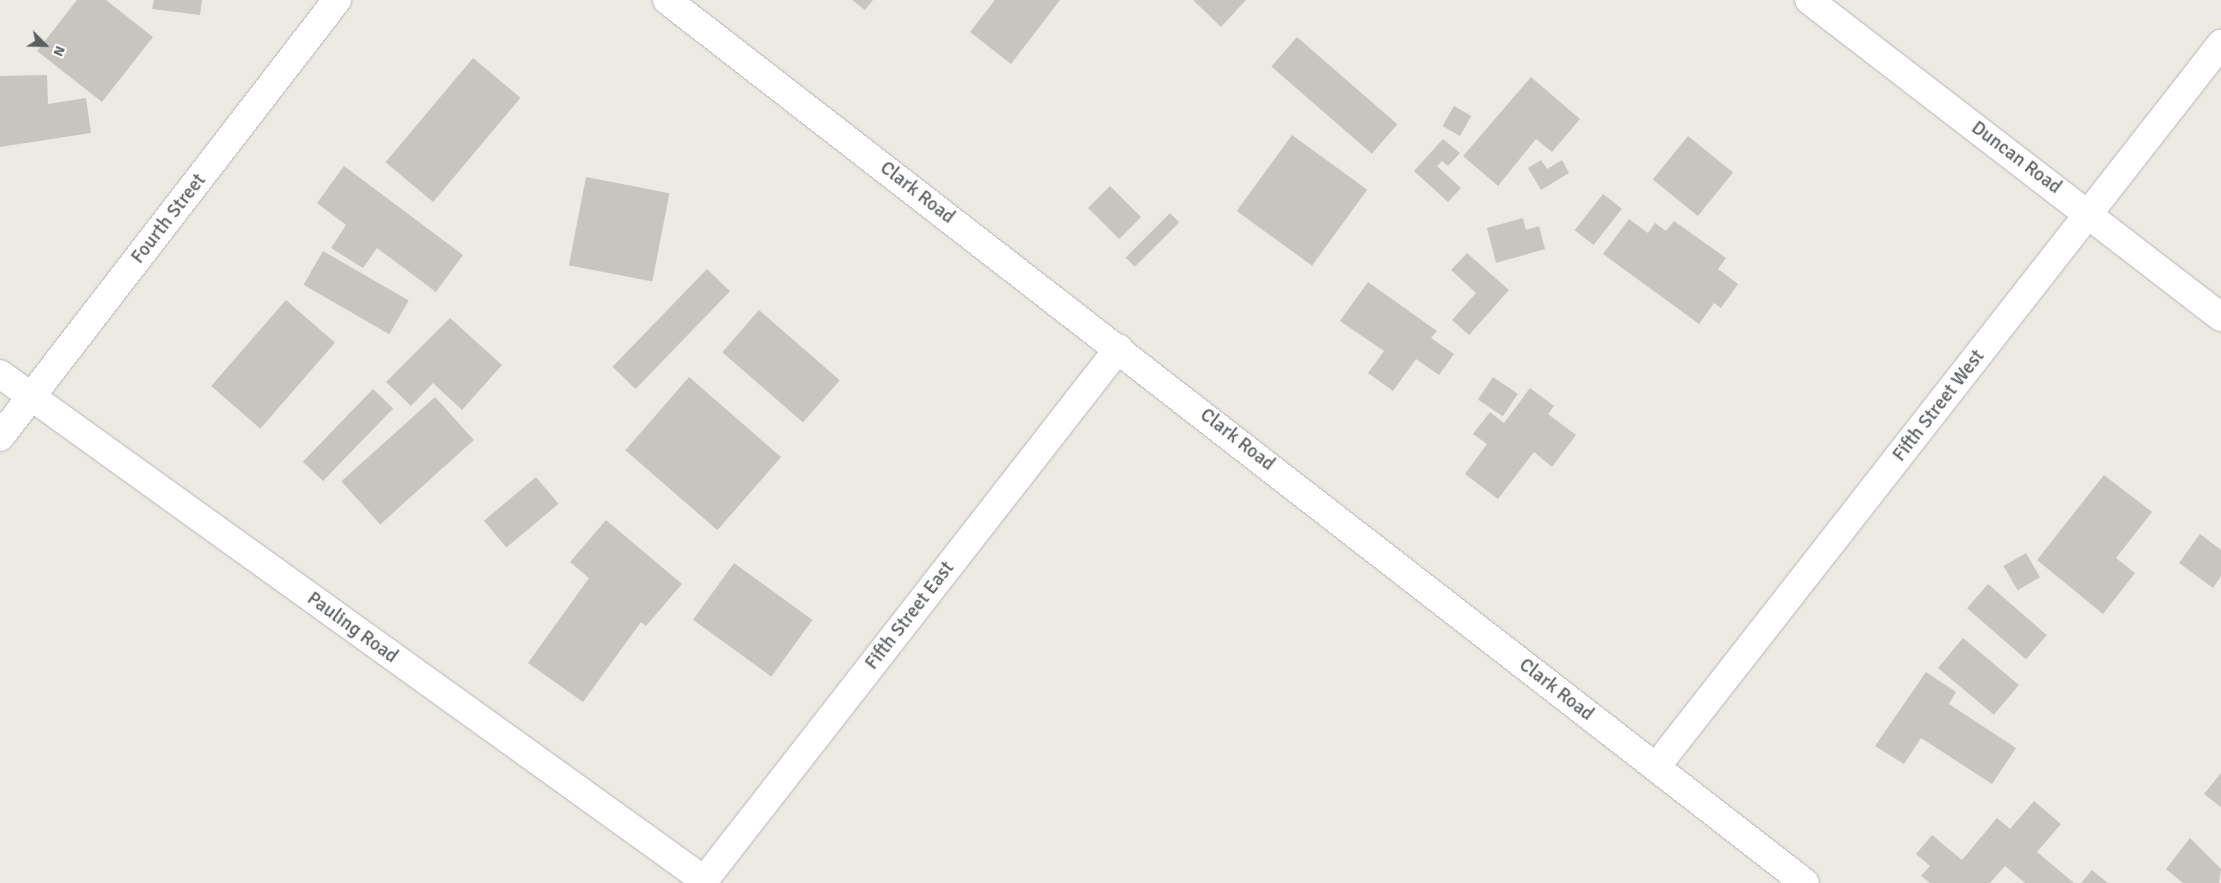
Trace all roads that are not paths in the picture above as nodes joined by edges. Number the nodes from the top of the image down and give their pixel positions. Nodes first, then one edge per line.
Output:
1 (337, 0) edge
2 (667, 0) edge
3 (1809, 0) edge
4 (2221, 44) edge
5 (2089, 215) junction
6 (2221, 317) edge
7 (1119, 348) junction
8 (0, 374) edge
9 (31, 398) junction
10 (0, 437) edge
11 (1656, 768) junction
12 (703, 881) edge
13 (1805, 883) edge

1 - 9 street, Fourth Street
2 - 7 street, Clark Road
3 - 5 street, Duncan Road
4 - 5 street, Fifth Street West
5 - 6 street, Duncan Road
5 - 11 street, Fifth Street West
7 - 11 street, Clark Road
7 - 12 street, Fifth Street East
8 - 9 street, Pauling Road
9 - 10 street, Fourth Street
9 - 12 street, Pauling Road
11 - 13 street, Clark Road

